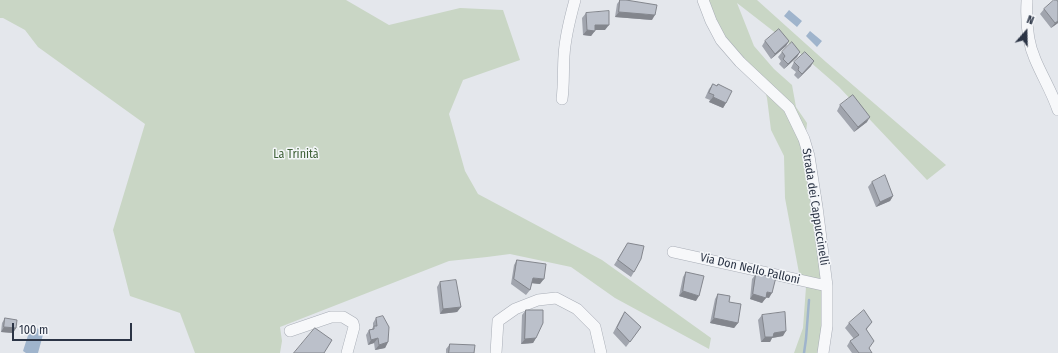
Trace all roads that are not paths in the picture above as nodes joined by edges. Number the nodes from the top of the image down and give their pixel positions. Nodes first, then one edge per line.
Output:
1 (575, 0) edge
2 (704, 0) edge
3 (1028, 0) edge
4 (562, 100) dead end
5 (1058, 110) edge
6 (673, 252) dead end
7 (827, 286) junction
8 (290, 331) dead end
9 (347, 353) edge
10 (496, 353) edge
11 (601, 353) edge
12 (823, 353) edge

1 - 4 street
2 - 7 street, Strada dei Cappuccinelli
3 - 5 street
6 - 7 street, Via Don Nello Palloni
7 - 12 street, Strada dei Cappuccinelli
8 - 9 street
10 - 11 street

